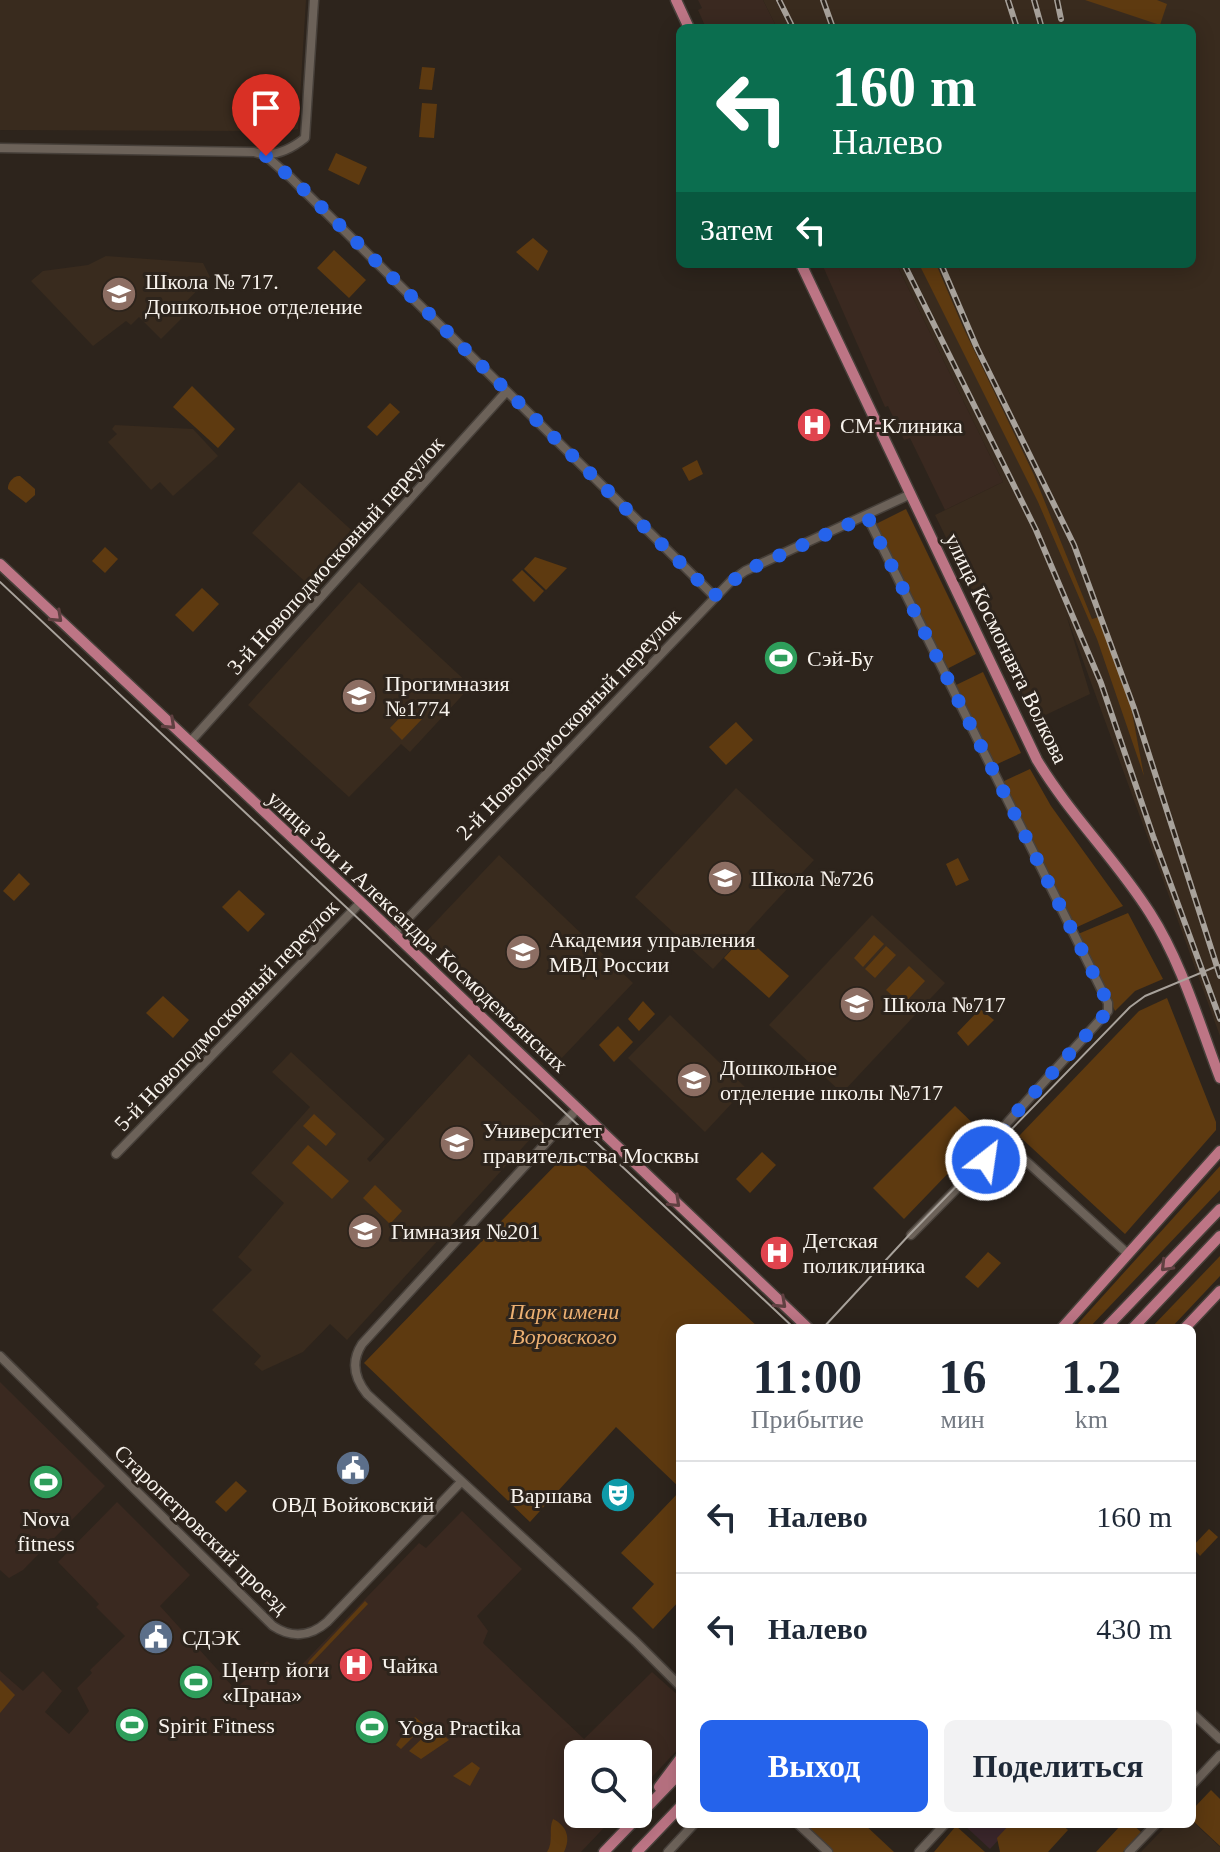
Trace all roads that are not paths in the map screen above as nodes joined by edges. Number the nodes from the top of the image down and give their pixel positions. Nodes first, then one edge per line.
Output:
1 (314, 0) edge
2 (676, 0) edge
3 (687, 24) edge
4 (0, 148) edge
5 (266, 156) junction
6 (803, 268) edge
7 (506, 392) junction
8 (911, 494) junction
9 (867, 516) junction
10 (0, 564) edge
11 (714, 596) junction
12 (190, 742) junction
13 (361, 902) junction
14 (393, 934) junction
15 (1220, 1078) edge
16 (577, 1109) junction
17 (1004, 1141) junction
18 (1220, 1151) edge
19 (116, 1154) dead end
20 (1220, 1209) edge
21 (911, 1235) dead end
22 (1220, 1236) edge
23 (1128, 1254) junction
24 (1220, 1291) edge
25 (804, 1324) edge
26 (1066, 1324) edge
27 (1110, 1324) edge
28 (1137, 1324) edge
29 (1189, 1324) edge
30 (0, 1356) edge
31 (461, 1482) junction
32 (676, 1679) edge
33 (1196, 1717) edge
34 (1220, 1739) edge
35 (1220, 1755) edge
36 (676, 1764) edge
37 (676, 1777) edge
38 (1196, 1781) edge
39 (652, 1797) edge
40 (652, 1802) edge
41 (676, 1811) edge
42 (627, 1828) edge
43 (690, 1828) edge
44 (802, 1828) edge
45 (941, 1828) edge
46 (1152, 1828) edge
47 (641, 1849) edge
48 (604, 1852) edge
49 (668, 1852) edge
50 (828, 1852) edge
51 (919, 1852) edge
52 (1129, 1852) edge

1 - 5 street
2 - 3 main road
4 - 5 street
5 - 7 street
6 - 8 main road, улица Космонавта Волкова
7 - 11 street
7 - 12 street, 3-й Новоподмосковный переулок
8 - 9 street, 2-й Новоподмосковный переулок
8 - 15 main road, улица Космонавта Волкова
9 - 11 street, 2-й Новоподмосковный переулок
9 - 17 street
10 -> 12 main road, улица Зои и Александра Космодемьянских
11 - 14 street, 2-й Новоподмосковный переулок
12 - 13 main road, улица Зои и Александра Космодемьянских
13 - 14 main road, улица Зои и Александра Космодемьянских
13 - 19 street, 5-й Новоподмосковный переулок
14 - 16 main road, улица Зои и Александра Космодемьянских
16 -> 25 main road, улица Зои и Александра Космодемьянских
16 - 31 street
17 - 21 street
17 - 23 street
18 - 23 main road
20 -> 27 main road
22 - 28 main road
23 - 26 main road
24 - 29 main road
30 - 31 street, Старопетровский проезд
31 - 32 street
33 - 34 street
35 - 38 street
36 - 39 main road
37 - 40 main road
41 - 47 main road
42 - 48 main road
43 - 49 street
44 - 50 street
45 - 51 street
46 - 52 street

